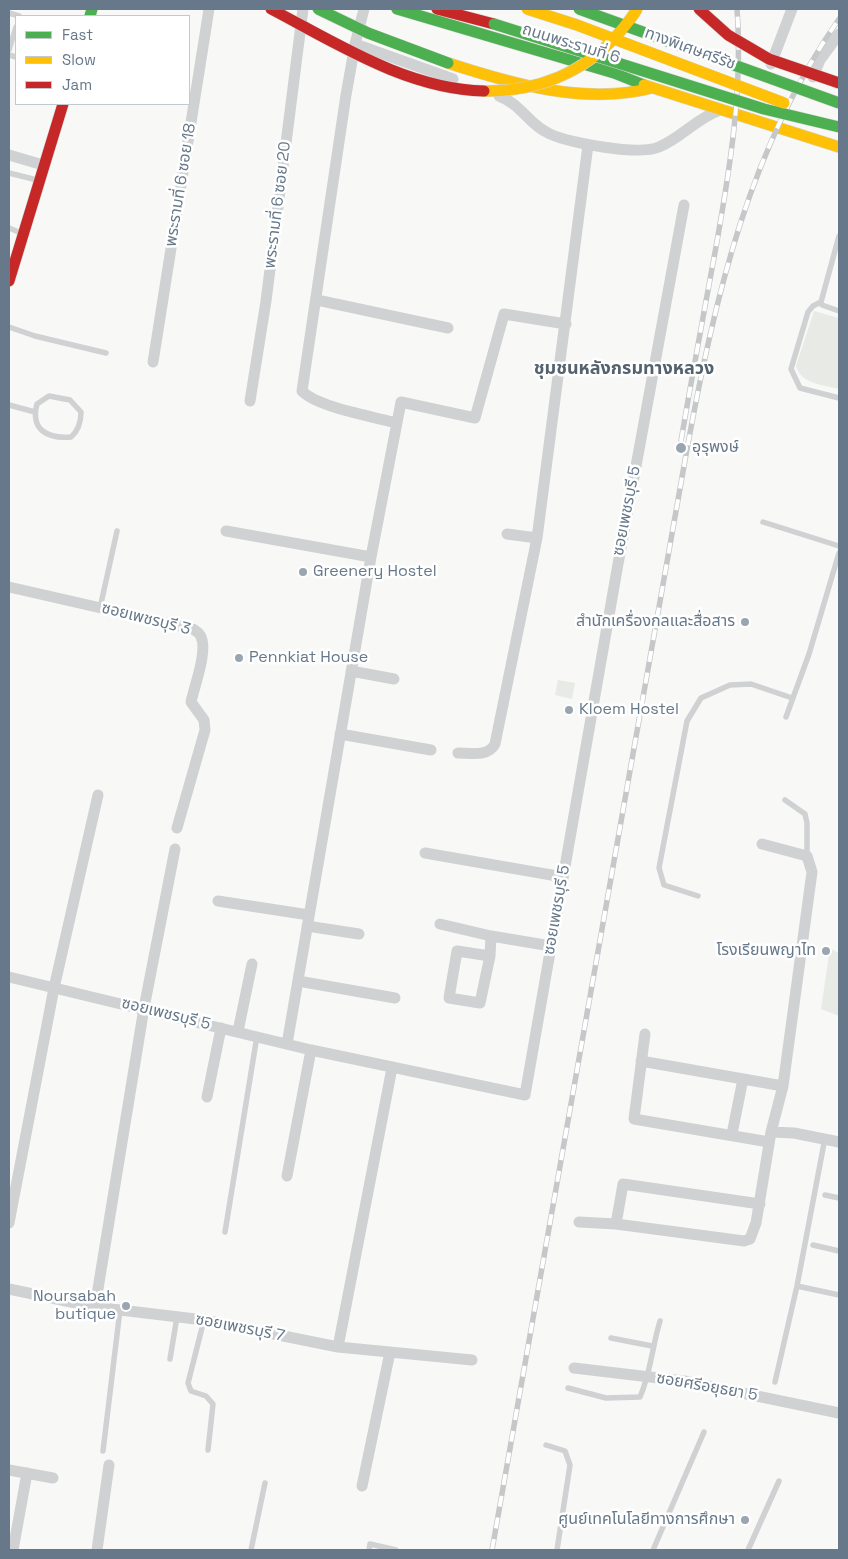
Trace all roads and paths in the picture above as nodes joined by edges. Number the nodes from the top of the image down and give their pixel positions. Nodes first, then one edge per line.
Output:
1 (208, 9) edge
2 (271, 9) edge
3 (303, 9) edge
4 (318, 9) edge
5 (364, 9) edge
6 (397, 9) edge
7 (437, 9) edge
8 (527, 9) edge
9 (579, 9) edge
10 (594, 9) edge
11 (637, 9) edge
12 (699, 9) edge
13 (792, 9) edge
14 (15, 30) edge
15 (839, 34) edge
16 (355, 44) junction
17 (9, 50) edge
18 (738, 60) junction
19 (768, 70) junction
20 (839, 83) edge
21 (809, 84) junction
22 (652, 88) junction
23 (839, 94) edge
24 (839, 103) edge
25 (63, 105) edge
26 (720, 110) junction
27 (734, 113) junction
28 (839, 127) edge
29 (588, 145) junction
30 (839, 146) edge
31 (9, 155) edge
32 (44, 166) junction
33 (9, 173) edge
34 (39, 181) junction
35 (684, 205) dead end
36 (9, 228) edge
37 (22, 233) junction
38 (839, 236) edge
39 (9, 281) edge
40 (317, 300) junction
41 (821, 302) junction
42 (839, 311) edge
43 (566, 324) junction
44 (9, 327) edge
45 (448, 328) dead end
46 (106, 353) dead end
47 (153, 362) dead end
48 (839, 398) edge
49 (250, 401) dead end
50 (9, 405) edge
51 (35, 412) junction
52 (396, 423) junction
53 (763, 522) dead end
54 (117, 531) dead end
55 (226, 531) dead end
56 (507, 534) dead end
57 (537, 538) junction
58 (839, 546) edge
59 (839, 553) edge
60 (371, 557) junction
61 (9, 586) edge
62 (100, 608) junction
63 (350, 671) junction
64 (394, 679) dead end
65 (792, 698) junction
66 (786, 717) dead end
67 (340, 734) junction
68 (432, 750) dead end
69 (458, 753) dead end
70 (98, 795) dead end
71 (785, 800) dead end
72 (177, 828) dead end
73 (762, 844) dead end
74 (175, 849) dead end
75 (425, 853) dead end
76 (808, 856) junction
77 (563, 878) junction
78 (698, 896) dead end
79 (218, 901) dead end
80 (308, 921) junction
81 (440, 924) dead end
82 (359, 934) dead end
83 (492, 936) junction
84 (551, 946) junction
85 (490, 956) junction
86 (252, 964) dead end
87 (9, 977) edge
88 (298, 981) junction
89 (54, 988) junction
90 (395, 998) dead end
91 (144, 1008) junction
92 (221, 1028) junction
93 (238, 1032) junction
94 (645, 1034) dead end
95 (257, 1036) junction
96 (287, 1044) junction
97 (311, 1050) junction
98 (641, 1061) junction
99 (392, 1068) junction
100 (743, 1078) junction
101 (783, 1086) junction
102 (207, 1097) dead end
103 (732, 1134) junction
104 (770, 1137) junction
105 (825, 1138) junction
106 (839, 1142) edge
107 (287, 1176) dead end
108 (825, 1195) dead end
109 (839, 1198) edge
110 (760, 1204) junction
111 (579, 1222) dead end
112 (9, 1223) edge
113 (616, 1224) junction
114 (225, 1232) dead end
115 (813, 1245) dead end
116 (839, 1251) edge
117 (797, 1286) junction
118 (9, 1290) edge
119 (839, 1295) edge
120 (95, 1307) junction
121 (120, 1310) junction
122 (177, 1317) junction
123 (204, 1320) junction
124 (660, 1321) dead end
125 (611, 1338) dead end
126 (652, 1346) junction
127 (338, 1348) junction
128 (390, 1352) junction
129 (170, 1359) dead end
130 (472, 1360) dead end
131 (574, 1368) dead end
132 (649, 1376) junction
133 (775, 1382) dead end
134 (568, 1388) dead end
135 (839, 1413) edge
136 (704, 1432) dead end
137 (546, 1445) dead end
138 (208, 1450) dead end
139 (103, 1451) dead end
140 (109, 1464) dead end
141 (9, 1470) edge
142 (27, 1473) junction
143 (53, 1478) dead end
144 (779, 1481) dead end
145 (265, 1483) dead end
146 (362, 1486) dead end
147 (13, 1531) edge
148 (13, 1550) edge
149 (97, 1550) edge
150 (251, 1550) edge
151 (369, 1550) edge
152 (396, 1550) edge
153 (557, 1550) edge
154 (653, 1550) edge
155 (748, 1550) edge

1 - 47 street, พระรามที่ 6 ซอย 18
2 - 11 main road, bridge
3 - 49 street, พระรามที่ 6 ซอย 20
4 - 22 main road, bridge
5 - 16 street
6 - 22 main road, ถนนพระรามที่ 6
7 - 28 main road, bridge
8 - 28 main road, ทางพิเศษศรีรัช, bridge
9 - 24 main road, ทางพิเศษศรีรัช, bridge
10 - 18 main road
12 - 20 main road, bridge
13 - 19 street
14 - 17 lane
15 - 21 street
16 - 29 street
16 - 40 street
18 - 19 main road
18 - 27 main road
19 - 21 main road
21 - 23 main road
22 - 26 main road, ถนนพระรามที่ 6
25 - 32 main road
26 - 27 main road, ถนนพระรามที่ 6
26 - 29 street
27 - 30 main road, ถนนพระรามที่ 6
29 - 43 street
31 - 32 street
32 - 34 main road
33 - 34 lane
34 - 37 main road
35 - 77 street, ซอยเพชรบุรี 5
36 - 37 lane
37 - 39 main road
38 - 41 lane
40 - 45 street
40 - 52 street
41 - 42 lane
41 - 48 lane
43 - 52 street
43 - 57 street
44 - 46 lane
50 - 51 lane
51 - 51 lane
52 - 60 street
53 - 58 lane
54 - 62 lane
55 - 60 street
56 - 57 street
57 - 69 street
59 - 65 lane
60 - 63 street
61 - 62 street, ซอยเพชรบุรี 3
62 - 72 street, ซอยเพชรบุรี 3
63 - 64 street
63 - 67 street
65 - 66 lane
65 - 78 lane
67 - 68 street
67 - 80 street
70 - 89 street
71 - 76 lane
73 - 76 street
74 - 91 street
75 - 77 street
76 - 101 street
77 - 84 street, ซอยเพชรบุรี 5
79 - 80 street
80 - 82 street
80 - 88 street
81 - 83 street
83 - 84 street
83 - 85 street
84 - 99 street, ซอยเพชรบุรี 5
85 - 85 street
86 - 93 street
87 - 89 street, ซอยเพชรบุรี 5
88 - 90 street
88 - 96 street
89 - 91 street, ซอยเพชรบุรี 5
89 - 112 street
91 - 92 street, ซอยเพชรบุรี 5
91 - 120 street
92 - 93 street, ซอยเพชรบุรี 5
92 - 102 street
93 - 95 street, ซอยเพชรบุรี 5
94 - 98 street
95 - 96 street, ซอยเพชรบุรี 5
95 - 114 lane
96 - 97 street, ซอยเพชรบุรี 5
97 - 99 street, ซอยเพชรบุรี 5
97 - 107 street
98 - 100 street
98 - 103 street
99 - 127 street
100 - 101 street
100 - 103 street
101 - 104 street
103 - 104 street
104 - 105 street
104 - 110 street
105 - 106 street
105 - 117 lane
108 - 109 lane
110 - 113 street
110 - 113 street
111 - 113 street
115 - 116 lane
117 - 119 lane
117 - 133 lane
118 - 120 street, ซอยเพชรบุรี 7
120 - 121 street, ซอยเพชรบุรี 7
121 - 122 street, ซอยเพชรบุรี 7
121 - 139 lane
122 - 123 street, ซอยเพชรบุรี 7
122 - 129 lane
123 - 127 street, ซอยเพชรบุรี 7
123 - 138 lane
124 - 126 lane
125 - 126 lane
126 - 132 lane
127 - 128 street, ซอยเพชรบุรี 7
128 - 130 street, ซอยเพชรบุรี 7
128 - 146 street
131 - 132 street, ซอยศรีอยุธยา 5
132 - 134 lane
132 - 135 street, ซอยศรีอยุธยา 5
136 - 154 lane
137 - 153 lane
140 - 149 street
141 - 142 street
142 - 143 street
142 - 147 street
144 - 155 lane
145 - 150 lane
147 - 148 street
151 - 152 lane

